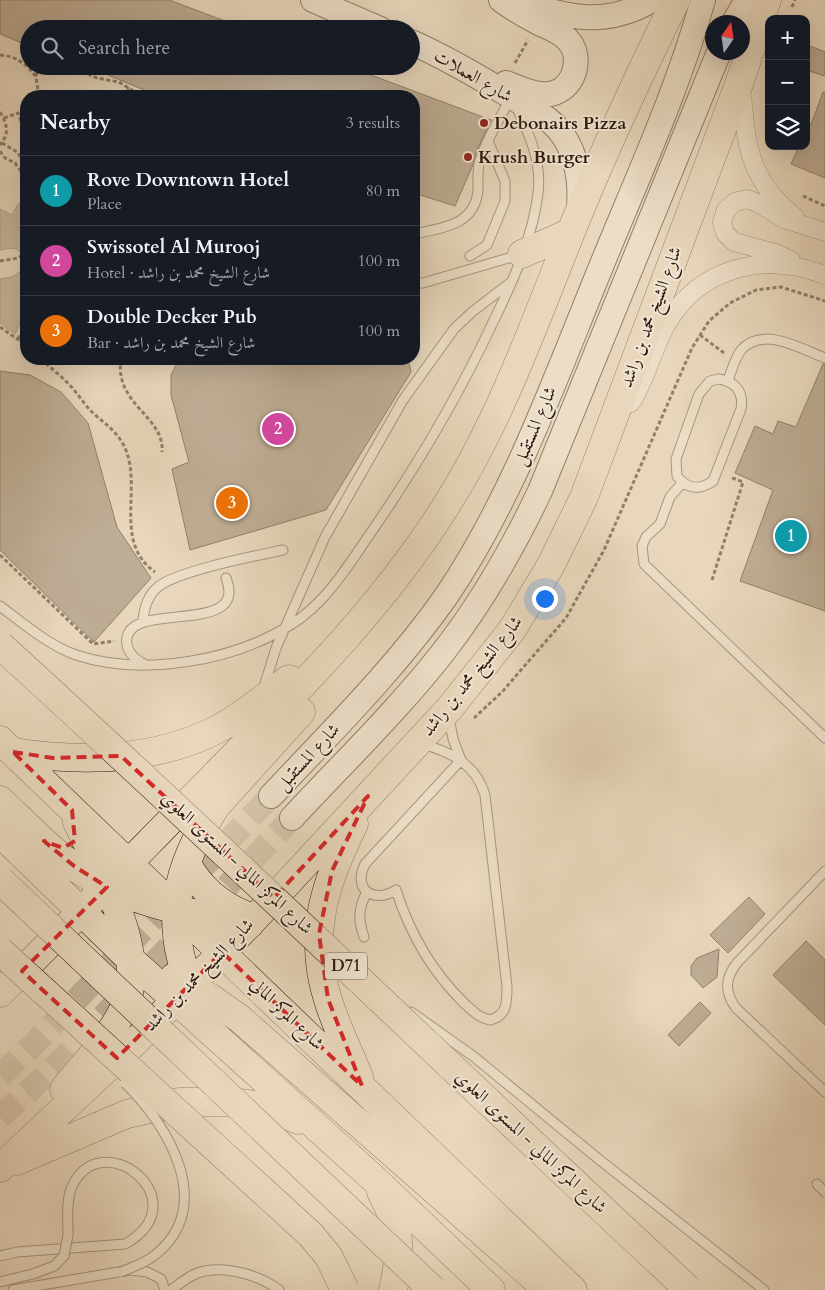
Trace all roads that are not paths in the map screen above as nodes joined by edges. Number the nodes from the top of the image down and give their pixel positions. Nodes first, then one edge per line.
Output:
1 (313, 0) edge
2 (501, 0) edge
3 (514, 0) edge
4 (652, 0) edge
5 (676, 0) edge
6 (703, 0) edge
7 (747, 0) edge
8 (767, 0) edge
9 (738, 15) edge
10 (359, 20) edge
11 (420, 46) edge
12 (716, 60) edge
13 (739, 84) junction
14 (507, 89) junction
15 (488, 142) junction
16 (574, 223) junction
17 (825, 231) edge
18 (420, 233) edge
19 (522, 254) junction
20 (470, 256) dead end
21 (821, 274) edge
22 (511, 282) junction
23 (420, 283) edge
24 (825, 358) edge
25 (728, 380) junction
26 (613, 420) junction
27 (682, 483) junction
28 (283, 550) dead end
29 (226, 578) dead end
30 (0, 606) edge
31 (143, 621) junction
32 (286, 628) junction
33 (343, 640) junction
34 (0, 645) edge
35 (145, 664) junction
36 (255, 704) junction
37 (449, 709) junction
38 (825, 738) edge
39 (418, 743) junction
40 (6, 746) edge
41 (461, 760) junction
42 (272, 796) tunnel mouth
43 (368, 796) junction
44 (0, 800) edge
45 (72, 810) junction
46 (292, 818) tunnel mouth
47 (0, 833) edge
48 (44, 841) junction
49 (128, 863) junction
50 (188, 864) junction
51 (825, 872) edge
52 (0, 880) edge
53 (107, 886) junction
54 (367, 892) junction
55 (175, 908) junction
56 (82, 911) junction
57 (253, 921) junction
58 (364, 937) dead end
59 (45, 949) junction
60 (0, 951) edge
61 (222, 952) junction
62 (129, 958) junction
63 (370, 990) junction
64 (183, 992) junction
65 (0, 993) edge
66 (68, 1014) junction
67 (239, 1018) junction
68 (117, 1020) junction
69 (235, 1054) junction
70 (362, 1086) junction
71 (825, 1092) edge
72 (314, 1127) junction
73 (0, 1168) edge
74 (373, 1178) junction
75 (817, 1184) dead end
76 (825, 1192) edge
77 (0, 1256) edge
78 (121, 1272) junction
79 (0, 1282) edge
80 (178, 1288) edge
81 (13, 1290) edge
82 (165, 1290) edge
83 (279, 1290) edge
84 (345, 1290) edge
85 (393, 1290) edge
86 (433, 1290) edge
87 (491, 1290) edge
88 (548, 1290) edge
89 (573, 1290) edge
90 (689, 1290) edge
91 (764, 1290) edge

1 - 10 main road
2 - 14 main road
3 - 4 main road
5 - 16 main road
6 - 42 main road, شارع المستقبل
7 - 9 main road
8 - 13 main road, شارع الشيخ محمد بن راشد
11 - 14 main road, شارع العملات
12 - 46 main road, شارع المستقبل
13 - 17 street
13 - 26 main road, شارع الشيخ محمد بن راشد
14 - 15 lane
14 - 16 main road, شارع العملات
14 - 19 lane
15 - 18 lane
15 - 20 lane
16 - 19 main road
16 - 33 main road
17 - 21 street
19 - 22 lane
19 - 23 lane
21 - 26 street
22 - 32 lane
22 - 32 lane
24 - 25 lane
25 - 27 lane
25 - 27 lane
26 - 37 main road, شارع الشيخ محمد بن راشد
27 - 38 lane
28 - 31 lane
29 - 31 lane
30 - 35 lane
31 - 35 lane
32 - 35 lane
32 - 36 lane
33 - 36 main road
33 - 49 main road
33 - 50 main road
34 - 63 main road, شارع المركز المالي - المستوى العلوي / D71, bridge
36 - 40 main road
37 - 39 main road, شارع الشيخ محمد بن راشد
37 - 41 lane
39 - 41 lane
39 - 43 main road, شارع الشيخ محمد بن راشد
40 - 45 main road, شارع المركز المالي
41 - 54 lane
41 - 54 lane
43 - 57 main road, شارع الشيخ محمد بن راشد
43 - 70 main road
44 - 48 main road
45 - 48 main road
45 - 49 main road, شارع المركز المالي
45 - 53 main road
47 - 56 main road
48 - 53 main road
49 - 53 main road
49 - 55 main road, شارع المركز المالي
50 - 55 main road
50 - 57 main road
51 - 71 lane
52 - 86 main road, bridge
53 - 55 main road
53 - 56 main road
53 - 62 main road
54 - 58 lane
55 - 57 main road
55 - 61 main road, شارع المركز المالي
55 - 64 main road
56 - 59 main road
56 - 62 main road
57 - 61 main road, شارع الشيخ محمد بن راشد
59 - 62 main road
59 - 65 main road
59 - 68 main road
60 - 66 main road, bridge
61 - 64 main road, شارع الشيخ محمد بن راشد
61 - 70 main road, شارع المركز المالي
62 - 64 main road
62 - 68 main road
63 - 90 main road, شارع المركز المالي - المستوى العلوي / D71, bridge
63 - 91 lane, bridge
64 - 67 main road
64 - 69 main road
64 - 73 main road, شارع الشيخ محمد بن راشد
66 - 78 lane, bridge
66 - 84 main road, bridge
67 - 69 main road
67 - 88 main road
68 - 73 main road
69 - 72 main road
70 - 89 main road, شارع المركز المالي
72 - 73 main road
72 - 74 main road
74 - 85 main road
74 - 87 main road
75 - 76 lane
77 - 79 lane, bridge
78 - 81 lane
78 - 82 lane
80 - 83 lane

